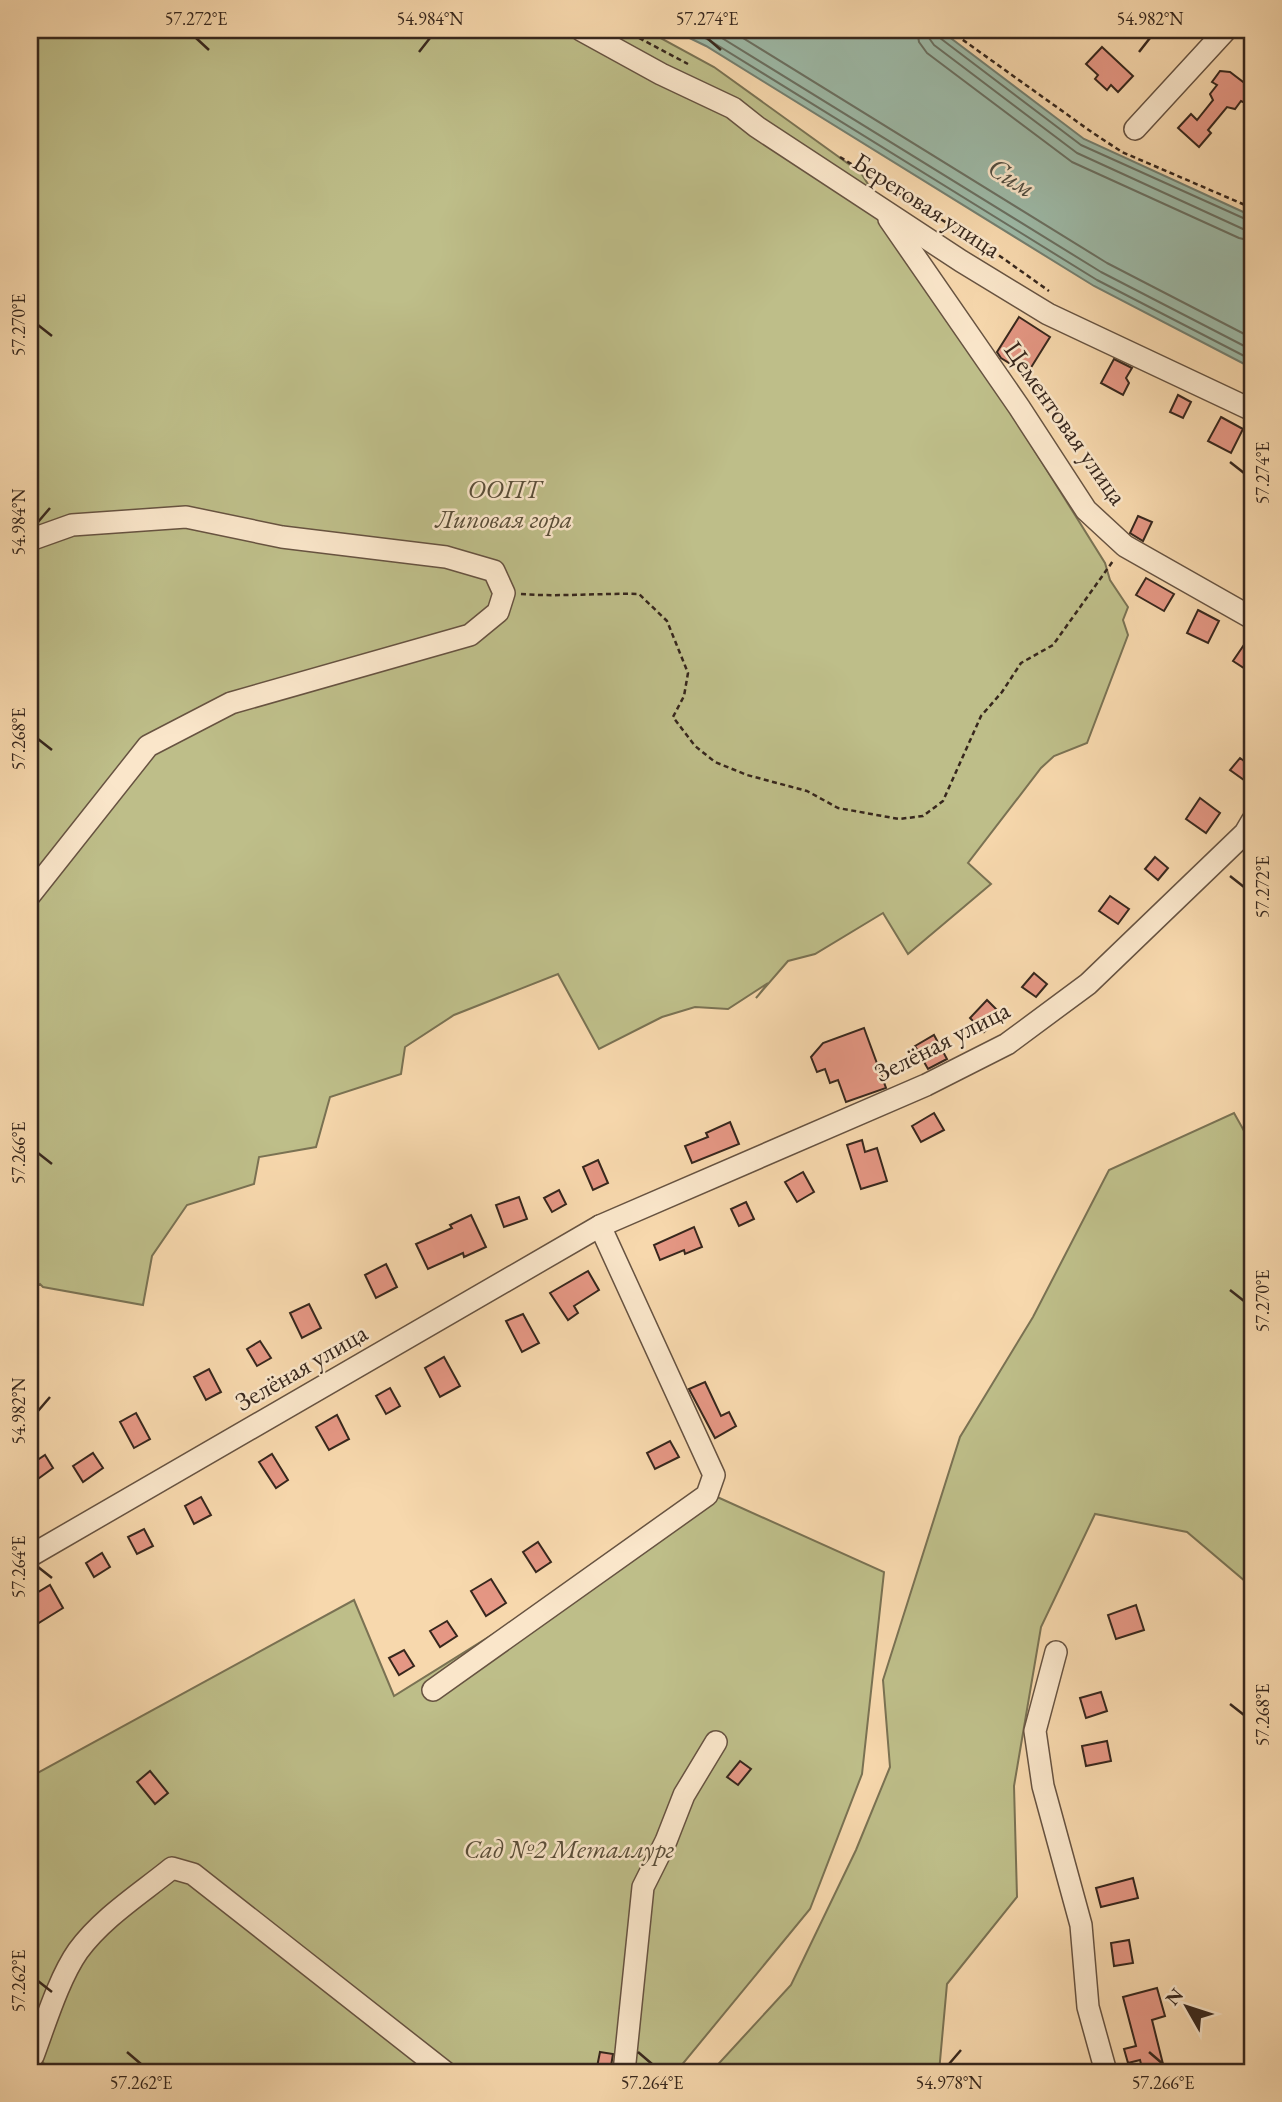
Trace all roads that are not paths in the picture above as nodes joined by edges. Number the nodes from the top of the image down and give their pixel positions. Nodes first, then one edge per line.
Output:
1 (581, 30) edge
2 (1226, 30) edge
3 (1135, 129) dead end
4 (882, 209) junction
5 (1252, 410) edge
6 (30, 540) edge
7 (1252, 618) edge
8 (1252, 821) edge
9 (30, 895) edge
10 (600, 1226) junction
11 (30, 1556) edge
12 (1056, 1653) dead end
13 (433, 1690) dead end
14 (716, 1742) dead end
15 (35, 2060) edge
16 (445, 2072) edge
17 (624, 2072) edge
18 (1106, 2072) edge

1 - 4 street, Береговая улица
2 - 3 street
4 - 5 street, Береговая улица
4 - 7 street, Цементовая улица
6 - 9 street
8 - 10 street, Зелёная улица
10 - 11 street, Зелёная улица
10 - 13 street
12 - 18 street
14 - 17 street
15 - 16 street

